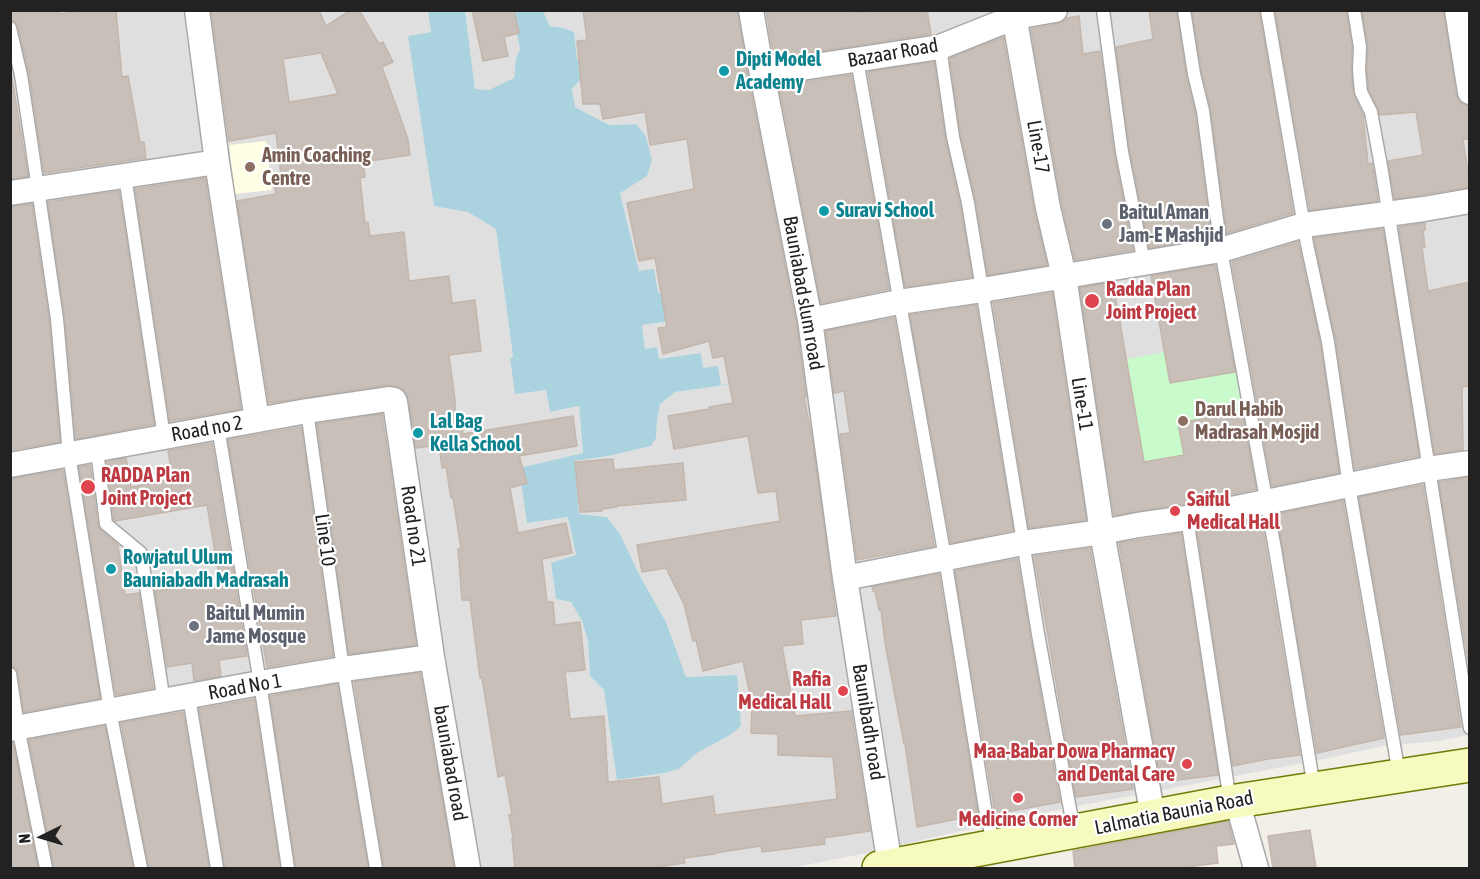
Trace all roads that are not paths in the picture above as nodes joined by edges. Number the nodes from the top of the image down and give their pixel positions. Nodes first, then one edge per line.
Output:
1 (197, 10) edge
2 (751, 10) edge
3 (1056, 10) edge
4 (1102, 10) edge
5 (1184, 10) edge
6 (1267, 10) edge
7 (1354, 10) edge
8 (1457, 10) edge
9 (1014, 14) edge
10 (10, 28) edge
11 (940, 47) junction
12 (857, 60) junction
13 (762, 74) junction
14 (1470, 92) edge
15 (217, 162) junction
16 (125, 176) junction
17 (38, 188) junction
18 (10, 193) edge
19 (1470, 201) edge
20 (1388, 214) junction
21 (1305, 234) junction
22 (1221, 250) junction
23 (1144, 263) junction
24 (1064, 276) junction
25 (982, 290) junction
26 (899, 302) junction
27 (810, 320) junction
28 (389, 399) joint
29 (307, 411) junction
30 (257, 420) junction
31 (218, 427) junction
32 (164, 437) junction
33 (97, 450) junction
34 (69, 455) junction
35 (1470, 463) edge
36 (18, 464) edge
37 (1428, 469) junction
38 (1349, 486) junction
39 (1266, 502) junction
40 (1187, 518) junction
41 (1102, 532) junction
42 (1023, 543) junction
43 (945, 558) junction
44 (845, 578) junction
45 (432, 657) junction
46 (343, 669) junction
47 (10, 674) edge
48 (260, 683) junction
49 (162, 693) junction
50 (189, 697) junction
51 (110, 711) junction
52 (14, 728) edge
53 (1470, 728) edge
54 (1470, 765) edge
55 (1400, 776) junction
56 (1314, 789) junction
57 (1234, 801) junction
58 (1153, 817) junction
59 (1074, 832) junction
60 (994, 847) junction
61 (885, 867) edge
62 (46, 868) edge
63 (141, 868) edge
64 (217, 868) edge
65 (288, 868) edge
66 (376, 868) edge
67 (468, 868) edge
68 (1256, 868) edge

1 - 15 street
2 - 13 street, Bauniabad slum road
3 - 9 street, Bazaar Road
4 - 23 lane
5 - 22 lane
6 - 21 lane
7 - 20 lane
8 - 14 street
9 - 11 street, Bazaar Road
9 - 24 street, Line-17
10 - 17 lane
11 - 12 street, Bazaar Road
11 - 25 lane
12 - 13 street, Bazaar Road
12 - 26 lane
13 - 27 street, Bauniabad slum road
15 - 16 street
15 - 30 street
16 - 17 street
16 - 32 lane
17 - 18 street
17 - 34 lane
19 - 20 street
20 - 21 street
20 - 37 lane
21 - 22 street
21 - 38 lane
22 - 23 street
22 - 39 lane
23 - 24 street
24 - 25 street
24 - 41 street, Line-11
25 - 26 street
25 - 42 lane
26 - 27 street
26 - 43 lane
27 - 44 street, Bauniabad slum road
28 - 29 street, Road no 2
28 - 45 street, Road no 21
29 - 30 street, Road no 2
29 - 46 lane, Line 10
30 - 31 street, Road no 2
31 - 32 street, Road no 2
31 - 48 lane
32 - 33 street, Road no 2
33 - 34 street, Road no 2
33 - 49 lane
34 - 36 street, Road no 2
34 - 51 lane
35 - 37 street
37 - 38 street
37 - 53 lane
38 - 39 street
38 - 55 lane
39 - 40 street
39 - 56 lane
40 - 41 street
40 - 57 lane
41 - 42 street
41 - 58 street, Line-11
42 - 43 street
42 - 59 lane
43 - 44 street
43 - 60 lane
44 - 61 street, Baunibadh road
45 - 46 street, Road No 1
45 - 67 street, bauniabad road
46 - 48 street, Road No 1
46 - 66 lane, Line 10
47 - 52 lane
48 - 50 street, Road No 1
48 - 65 lane
49 - 50 street, Road No 1
49 - 51 street, Road No 1
50 - 64 lane
51 - 52 street, Road No 1
51 - 63 lane
52 - 62 lane
54 - 55 street, Lalmatia Baunia Road
55 - 56 street, Lalmatia Baunia Road
56 - 57 street, Lalmatia Baunia Road
57 - 58 street, Lalmatia Baunia Road
57 - 68 street
58 - 59 street, Lalmatia Baunia Road
59 - 60 street, Lalmatia Baunia Road
60 - 61 street, Lalmatia Baunia Road

